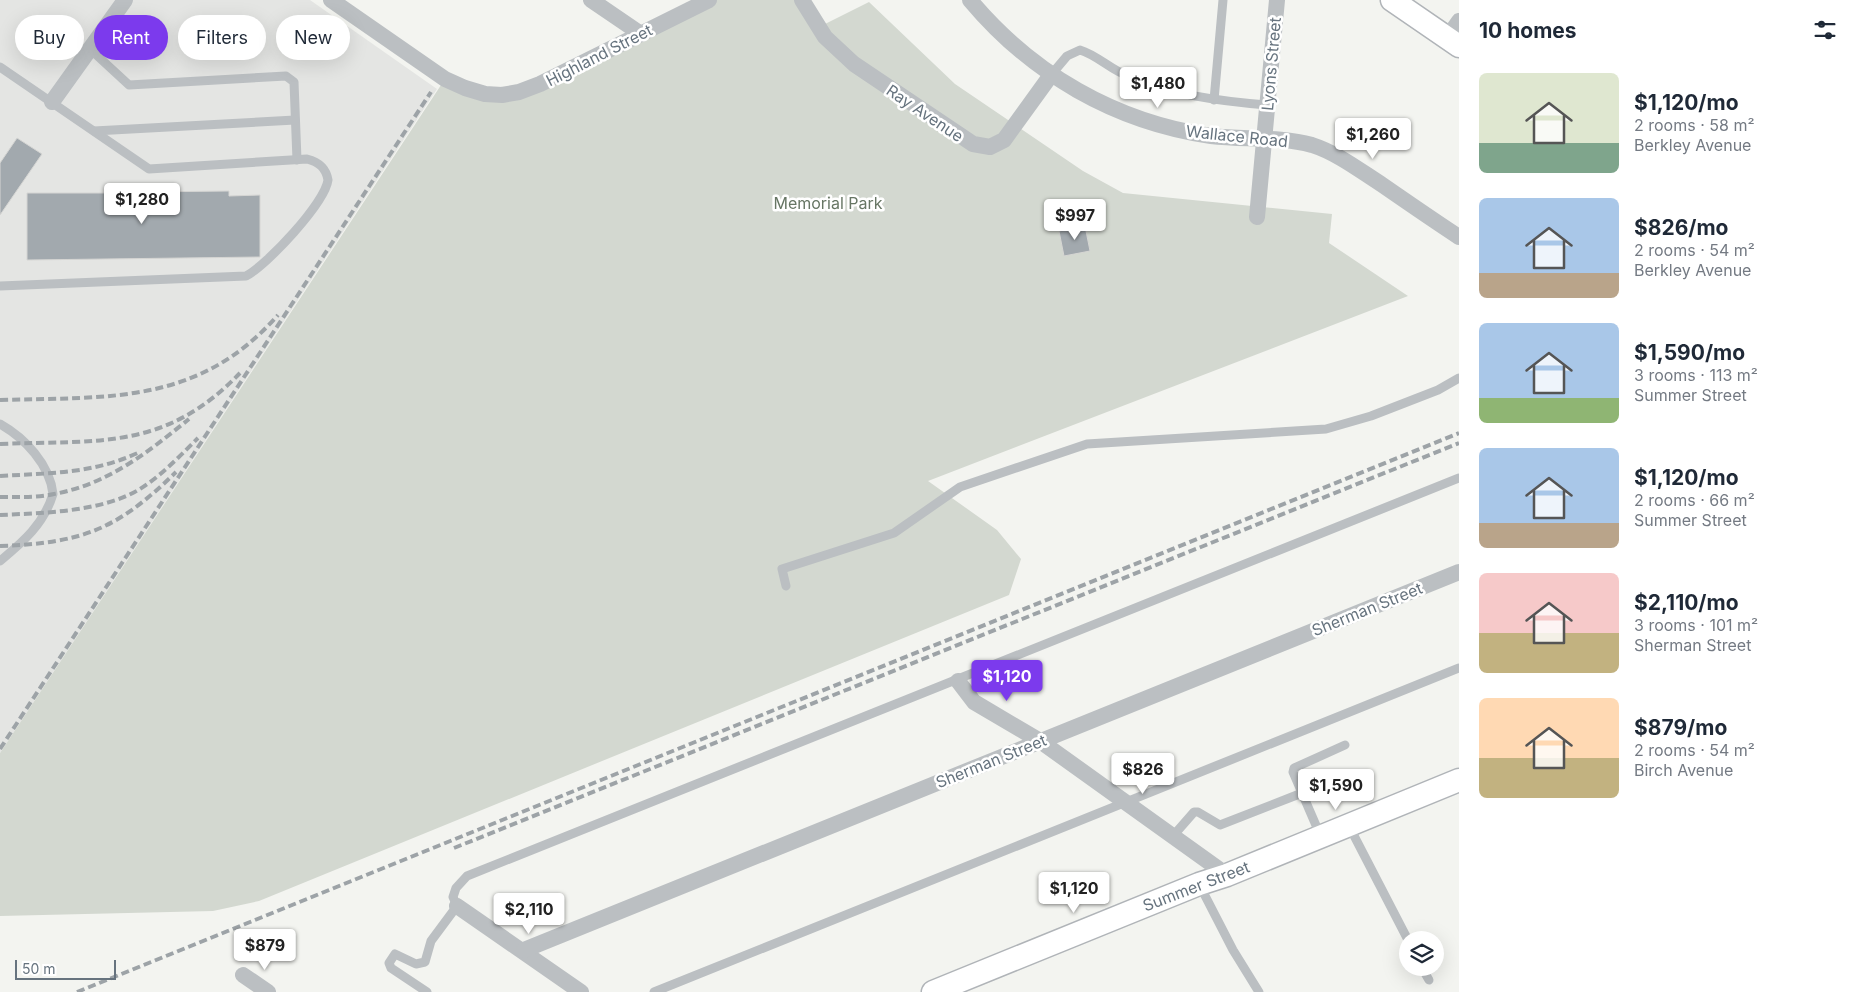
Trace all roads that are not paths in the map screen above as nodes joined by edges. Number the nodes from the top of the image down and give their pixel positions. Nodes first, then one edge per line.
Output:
1 (125, 0) edge
2 (331, 0) edge
3 (591, 0) edge
4 (709, 0) edge
5 (802, 0) edge
6 (970, 0) edge
7 (1223, 0) edge
8 (1277, 0) edge
9 (1392, 0) edge
10 (641, 34) junction
11 (1455, 35) edge
12 (90, 49) junction
13 (0, 67) edge
14 (1051, 75) junction
15 (1214, 100) junction
16 (52, 102) junction
17 (1267, 105) junction
18 (295, 120) junction
19 (94, 130) junction
20 (1264, 139) junction
21 (297, 160) junction
22 (1257, 217) dead end
23 (1459, 237) edge
24 (0, 286) edge
25 (1459, 378) edge
26 (0, 424) edge
27 (1459, 478) edge
28 (0, 560) edge
29 (1459, 572) edge
30 (786, 586) dead end
31 (1459, 668) edge
32 (958, 681) junction
33 (1040, 741) junction
34 (1345, 745) dead end
35 (1459, 780) edge
36 (1302, 793) junction
37 (1126, 803) junction
38 (1349, 826) junction
39 (1173, 836) junction
40 (1321, 838) junction
41 (1227, 875) junction
42 (1199, 884) junction
43 (457, 906) junction
44 (1403, 931) edge
45 (524, 950) junction
46 (244, 975) dead end
47 (1427, 976) edge
48 (1429, 980) dead end
49 (268, 992) edge
50 (426, 992) edge
51 (582, 992) edge
52 (654, 992) edge
53 (933, 992) edge
54 (1259, 992) edge

1 - 12 street
2 - 10 street, Highland Street
3 - 10 street
4 - 10 street, Highland Street
5 - 14 street, Ray Avenue
6 - 14 street, Wallace Road
7 - 15 lane
8 - 17 street, Lyons Street
9 - 11 street
12 - 16 street
12 - 18 lane
13 - 16 lane
14 - 15 lane
14 - 20 street, Wallace Road
15 - 17 lane
16 - 19 lane
17 - 20 street, Lyons Street
18 - 19 lane
18 - 21 lane
19 - 21 lane
20 - 22 street, Lyons Street
20 - 23 street, Wallace Road
21 - 24 lane
25 - 30 lane
26 - 28 lane
27 - 32 lane
29 - 33 street, Sherman Street
31 - 37 lane
32 - 33 street
32 - 43 lane
33 - 37 street
33 - 45 street, Sherman Street
34 - 36 lane
35 - 38 street, Summer Street
36 - 39 lane
36 - 40 lane
37 - 39 street
37 - 52 lane
38 - 40 street, Summer Street
38 - 44 lane
39 - 41 street
40 - 41 street, Summer Street
41 - 42 street, Summer Street
42 - 53 street, Summer Street
42 - 54 lane
43 - 45 street
43 - 50 lane
45 - 51 street
46 - 49 street
47 - 48 lane

